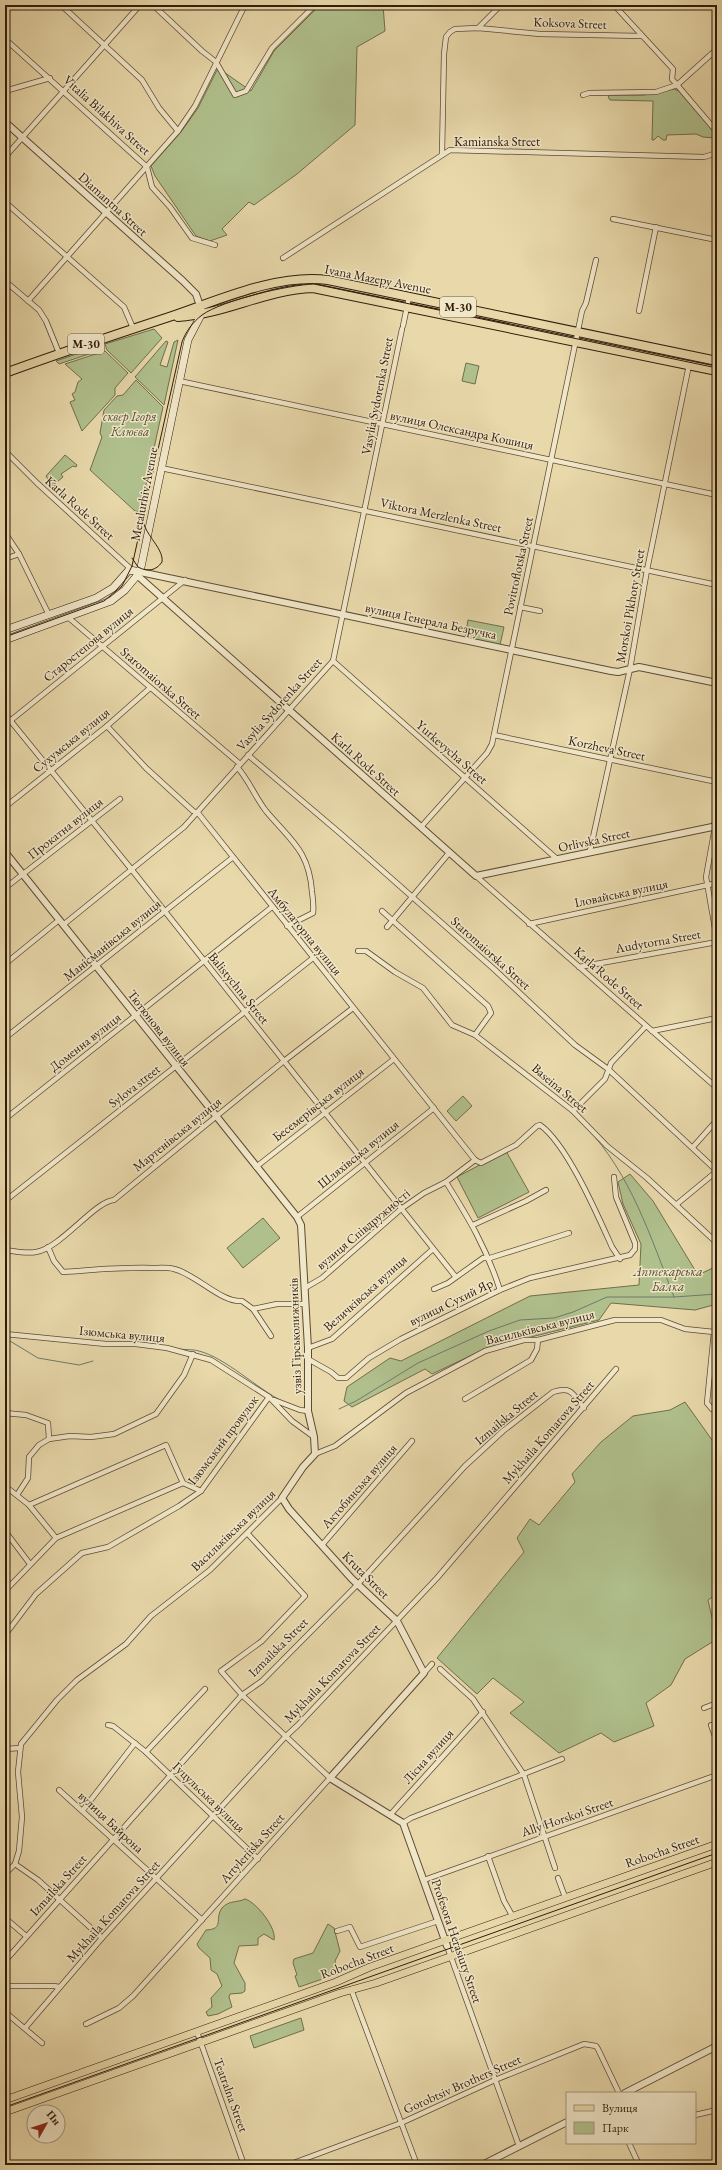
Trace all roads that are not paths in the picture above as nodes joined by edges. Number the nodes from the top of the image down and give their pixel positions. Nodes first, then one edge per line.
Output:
1 (62, 5) edge
2 (140, 5) edge
3 (153, 5) edge
4 (245, 5) edge
5 (315, 5) edge
6 (501, 5) edge
7 (614, 5) edge
8 (478, 28) junction
9 (642, 36) junction
10 (5, 39) edge
11 (104, 44) junction
12 (717, 49) edge
13 (216, 62) junction
14 (50, 78) junction
15 (677, 85) junction
16 (63, 90) junction
17 (5, 91) edge
18 (583, 95) dead end
19 (5, 122) edge
20 (178, 131) junction
21 (717, 132) edge
22 (23, 137) junction
23 (717, 153) edge
24 (442, 154) junction
25 (5, 156) edge
26 (147, 166) junction
27 (5, 202) edge
28 (107, 213) junction
29 (613, 219) dead end
30 (656, 227) junction
31 (717, 240) edge
32 (215, 246) dead end
33 (66, 257) junction
34 (283, 258) dead end
35 (596, 260) dead end
36 (5, 281) edge
37 (409, 297) junction
38 (28, 301) junction
39 (200, 306) junction
40 (407, 306) junction
41 (639, 311) dead end
42 (202, 315) junction
43 (167, 317) junction
44 (133, 328) junction
45 (578, 332) junction
46 (576, 342) junction
47 (59, 353) junction
48 (717, 362) edge
49 (689, 365) junction
50 (717, 371) edge
51 (5, 372) edge
52 (179, 381) junction
53 (383, 425) junction
54 (5, 451) edge
55 (551, 461) junction
56 (161, 468) junction
57 (664, 483) junction
58 (717, 495) edge
59 (365, 510) junction
60 (5, 533) edge
61 (534, 546) junction
62 (19, 554) junction
63 (5, 559) edge
64 (130, 570) junction
65 (647, 570) junction
66 (139, 574) junction
67 (185, 580) junction
68 (717, 585) edge
69 (162, 597) junction
70 (520, 607) junction
71 (540, 611) dead end
72 (343, 613) junction
73 (49, 615) junction
74 (69, 618) junction
75 (5, 630) edge
76 (5, 640) edge
77 (102, 647) junction
78 (512, 650) junction
79 (333, 661) junction
80 (630, 669) junction
81 (717, 683) edge
82 (150, 688) junction
83 (288, 710) junction
84 (5, 714) edge
85 (10, 721) junction
86 (5, 725) edge
87 (108, 726) junction
88 (494, 735) junction
89 (248, 755) junction
90 (609, 760) junction
91 (239, 765) junction
92 (51, 770) junction
93 (464, 777) junction
94 (717, 782) edge
95 (120, 799) dead end
96 (5, 807) edge
97 (198, 813) junction
98 (717, 815) edge
99 (92, 821) junction
100 (716, 826) edge
101 (421, 827) junction
102 (590, 851) junction
103 (5, 852) edge
104 (449, 853) junction
105 (232, 858) junction
106 (557, 859) junction
107 (132, 870) junction
108 (22, 874) junction
109 (476, 876) junction
110 (717, 883) edge
111 (708, 885) junction
112 (5, 888) edge
113 (412, 898) junction
114 (272, 907) junction
115 (165, 911) junction
116 (382, 911) dead end
117 (393, 921) junction
118 (61, 923) junction
119 (529, 924) junction
120 (287, 926) junction
121 (387, 927) dead end
122 (717, 941) edge
123 (358, 952) dead end
124 (313, 958) junction
125 (203, 961) junction
126 (5, 964) edge
127 (96, 967) junction
128 (579, 967) junction
129 (354, 1008) junction
130 (245, 1012) junction
131 (136, 1016) junction
132 (717, 1018) edge
133 (646, 1026) junction
134 (652, 1031) junction
135 (475, 1035) junction
136 (5, 1038) edge
137 (394, 1059) junction
138 (284, 1061) junction
139 (176, 1067) junction
140 (608, 1069) junction
141 (717, 1088) edge
142 (434, 1108) junction
143 (573, 1111) junction
144 (325, 1113) junction
145 (215, 1117) junction
146 (5, 1120) edge
147 (717, 1120) edge
148 (693, 1147) junction
149 (475, 1160) junction
150 (364, 1163) junction
151 (256, 1167) junction
152 (717, 1171) edge
153 (614, 1177) dead end
154 (446, 1182) junction
155 (546, 1190) dead end
156 (5, 1201) edge
157 (677, 1204) junction
158 (401, 1209) junction
159 (297, 1217) junction
160 (473, 1225) junction
161 (568, 1233) dead end
162 (717, 1243) edge
163 (48, 1247) junction
164 (433, 1249) junction
165 (5, 1250) edge
166 (490, 1258) junction
167 (620, 1259) junction
168 (455, 1276) junction
169 (304, 1288) junction
170 (434, 1289) dead end
171 (500, 1290) junction
172 (305, 1304) junction
173 (253, 1309) junction
174 (715, 1331) edge
175 (5, 1334) edge
176 (270, 1336) dead end
177 (538, 1340) junction
178 (308, 1348) junction
179 (193, 1354) junction
180 (308, 1359) junction
181 (616, 1369) dead end
182 (270, 1398) junction
183 (464, 1399) dead end
184 (584, 1408) junction
185 (308, 1411) junction
186 (717, 1411) edge
187 (5, 1413) edge
188 (314, 1437) junction
189 (49, 1439) junction
190 (412, 1441) dead end
191 (315, 1454) junction
192 (183, 1483) junction
193 (5, 1486) edge
194 (201, 1491) junction
195 (17, 1495) junction
196 (282, 1498) junction
197 (29, 1505) junction
198 (5, 1531) edge
199 (248, 1534) junction
200 (56, 1538) junction
201 (322, 1545) junction
202 (30, 1564) junction
203 (358, 1584) junction
204 (5, 1592) edge
205 (397, 1621) junction
206 (5, 1635) edge
207 (432, 1664) dead end
208 (440, 1669) dead end
209 (424, 1672) junction
210 (205, 1689) dead end
211 (242, 1695) junction
212 (717, 1703) edge
213 (704, 1708) dead end
214 (483, 1712) junction
215 (108, 1725) dead end
216 (711, 1725) dead end
217 (285, 1736) junction
218 (717, 1742) edge
219 (135, 1744) junction
220 (20, 1748) junction
221 (5, 1749) edge
222 (146, 1752) junction
223 (562, 1759) dead end
224 (170, 1775) junction
225 (524, 1775) junction
226 (717, 1775) edge
227 (330, 1778) junction
228 (59, 1790) dead end
229 (83, 1810) junction
230 (390, 1815) junction
231 (212, 1816) junction
232 (403, 1822) junction
233 (543, 1836) junction
234 (114, 1839) junction
235 (717, 1844) edge
236 (488, 1856) junction
237 (258, 1859) junction
238 (717, 1862) edge
239 (15, 1864) junction
240 (555, 1868) dead end
241 (5, 1874) edge
242 (558, 1878) dead end
243 (157, 1879) junction
244 (424, 1880) junction
245 (565, 1897) junction
246 (59, 1899) junction
247 (513, 1917) junction
248 (5, 1918) edge
249 (202, 1920) junction
250 (438, 1920) junction
251 (337, 1931) dead end
252 (26, 1936) junction
253 (102, 1938) junction
254 (446, 1944) junction
255 (450, 1957) junction
256 (5, 1961) edge
257 (5, 1986) edge
258 (59, 1987) junction
259 (351, 1989) junction
260 (5, 2012) edge
261 (86, 2024) dead end
262 (25, 2028) junction
263 (197, 2032) junction
264 (200, 2042) junction
265 (42, 2043) dead end
266 (717, 2046) edge
267 (495, 2080) junction
268 (619, 2092) edge
269 (627, 2092) edge
270 (5, 2100) edge
271 (717, 2110) edge
272 (5, 2112) edge
273 (696, 2115) edge
274 (566, 2122) edge
275 (401, 2123) junction
276 (629, 2144) edge
277 (519, 2146) junction
278 (5, 2157) edge
279 (301, 2163) edge
280 (8, 2165) edge
281 (244, 2165) edge
282 (288, 2165) edge
283 (417, 2165) edge
284 (482, 2165) edge
285 (639, 2165) edge

1 - 11 street
2 - 11 street
3 - 13 street
4 - 13 street
5 - 13 street
6 - 8 street
7 - 9 street
8 - 9 street, Koksova Street
8 - 24 street, Koksova Street
9 - 15 street
10 - 14 street, Vitalia Bilakhiva Street
11 - 16 street
11 - 20 street
12 - 15 street
13 - 20 street
14 - 16 street, Vitalia Bilakhiva Street
14 - 17 street
15 - 18 street
15 - 21 street
16 - 22 street
16 - 26 street, Vitalia Bilakhiva Street
19 - 22 street, Diamantna Street
20 - 26 street
22 - 25 street
22 - 28 street, Diamantna Street
23 - 24 street, Kamianska Street
24 - 34 street, Kamianska Street
26 - 28 street
26 - 32 street, Vitalia Bilakhiva Street
27 - 33 street
28 - 33 street
28 - 39 street, Diamantna Street
29 - 30 street
30 - 31 street
30 - 41 street
33 - 38 street
33 - 44 street
35 - 45 street, Povitroflotska Street
36 - 38 street
37 - 39 highway, Ivana Mazepy Avenue / М-30
37 - 40 street, Vasylia Sydorenka Street
37 - 45 highway, Ivana Mazepy Avenue / М-30
38 - 47 street
39 - 42 main road
39 - 43 highway, М-30
40 - 42 highway, Ivana Mazepy Avenue / М-30
40 - 46 highway, Ivana Mazepy Avenue / М-30
40 - 53 street, Vasylia Sydorenka Street
42 - 43 highway, М-30
42 - 52 main road, Metalurhiv Avenue
43 - 44 highway, М-30
44 - 47 highway, М-30
45 - 46 street, Povitroflotska Street
45 - 48 highway, Ivana Mazepy Avenue / М-30
46 - 49 highway, Ivana Mazepy Avenue / М-30
46 - 55 street, Povitroflotska Street
47 - 51 highway, М-30
49 - 50 highway, Ivana Mazepy Avenue / М-30
49 - 57 street, Morskoi Pikhoty Street
52 - 53 street, вулиця Олександра Кошиця
52 - 56 main road, Metalurhiv Avenue
53 - 55 street, вулиця Олександра Кошиця
53 - 59 street, Vasylia Sydorenka Street
54 - 64 street, Karla Rode Street
55 - 57 street, вулиця Олександра Кошиця
55 - 61 street, Povitroflotska Street
56 - 59 street, Viktora Merzlenka Street
56 - 66 main road, Metalurhiv Avenue
57 - 58 street, вулиця Олександра Кошиця
57 - 65 street, Morskoi Pikhoty Street
59 - 61 street, Viktora Merzlenka Street
59 - 72 street, Vasylia Sydorenka Street
60 - 62 street
61 - 65 street, Viktora Merzlenka Street
61 - 70 street, Povitroflotska Street
62 - 63 street
62 - 73 street
64 - 66 main road
64 - 73 main road
65 - 68 street, Viktora Merzlenka Street
65 - 80 street, Morskoi Pikhoty Street
66 - 67 street, вулиця Генерала Безручка
66 - 69 street, Karla Rode Street
66 - 74 main road
67 - 69 street, Старостепова вулиця
67 - 72 street, вулиця Генерала Безручка
69 - 77 street, Старостепова вулиця
69 - 83 street, Karla Rode Street
70 - 71 street
70 - 78 street, Povitroflotska Street
72 - 78 street, вулиця Генерала Безручка
72 - 79 street, Vasylia Sydorenka Street
73 - 75 main road
74 - 76 main road
74 - 77 street, Staromaiorska Street
77 - 82 street, Staromaiorska Street
77 - 85 street, Старостепова вулиця
78 - 80 street, вулиця Генерала Безручка
78 - 88 street, Povitroflotska Street
79 - 83 street, Vasylia Sydorenka Street
79 - 93 street, Yurkevycha Street
80 - 81 street, вулиця Генерала Безручка
80 - 90 street, Morskoi Pikhoty Street
82 - 87 street, Сухумська вулиця
82 - 91 street, Staromaiorska Street
83 - 89 street, Vasylia Sydorenka Street
83 - 101 street, Karla Rode Street
84 - 85 street, Balistychna Street
85 - 86 street, Старостепова вулиця
85 - 92 street, Balistychna Street
87 - 92 street, Сухумська вулиця
87 - 97 street, Амбулаторна вулиця
88 - 90 street, Korzheva Street
88 - 93 street, Povitroflotska Street
89 - 91 street, Vasylia Sydorenka Street
89 - 113 street, Staromaiorska Street
90 - 94 street, Korzheva Street
90 - 102 street, Morskoi Pikhoty Street
91 - 97 street, Vasylia Sydorenka Street
91 - 120 street, Staromaiorska Street
92 - 96 street, Сухумська вулиця
92 - 99 street, Balistychna Street
93 - 101 street, Povitroflotska Street
93 - 106 street, Yurkevycha Street
95 - 99 street, Прокатна вулиця
97 - 105 street, Амбулаторна вулиця
97 - 107 street, Vasylia Sydorenka Street
98 - 100 street
99 - 107 street, Balistychna Street
99 - 108 street, Прокатна вулиця
100 - 102 street, Orlivska Street
100 - 111 street
101 - 104 street, Karla Rode Street
102 - 106 street, Orlivska Street
103 - 108 street, Тютюнова вулиця
104 - 109 street, Karla Rode Street
104 - 113 street
105 - 114 street, Амбулаторна вулиця
105 - 115 street, Манісманівська вулиця
106 - 109 street, Orlivska Street
107 - 115 street, Balistychna Street
107 - 118 street, Vasylia Sydorenka Street
108 - 112 street, Прокатна вулиця
108 - 118 street, Тютюнова вулиця
109 - 119 street, Karla Rode Street
110 - 111 street, Іловайська вулиця
111 - 119 street, Іловайська вулиця
111 - 122 street
113 - 117 street
113 - 140 street, Staromaiorska Street
114 - 120 street, Амбулаторна вулиця
114 - 125 street, Доменна вулиця
115 - 125 street, Balistychna Street
115 - 127 street, Манісманівська вулиця
116 - 117 street
117 - 121 street
117 - 135 street
118 - 126 street, Vasylia Sydorenka Street
118 - 127 street, Тютюнова вулиця
119 - 128 street, Karla Rode Street
120 - 124 street, Амбулаторна вулиця
122 - 128 street, Audytorna Street
123 - 135 street, Baseina Street
124 - 129 street, Амбулаторна вулиця
124 - 130 street, Sylova street
125 - 130 street, Balistychna Street
125 - 131 street, Доменна вулиця
127 - 131 street, Тютюнова вулиця
127 - 136 street, Манісманівська вулиця
128 - 133 street, Karla Rode Street
129 - 137 street, Амбулаторна вулиця
129 - 138 street, Мартенівська вулиця
130 - 138 street, Balistychna Street
130 - 139 street, Sylova street
131 - 139 street, Тютюнова вулиця
131 - 146 street, Доменна вулиця
132 - 134 street
133 - 134 street, Karla Rode Street
133 - 140 street
134 - 141 street, Karla Rode Street
135 - 143 street, Baseina Street
137 - 142 street, Амбулаторна вулиця
137 - 144 street, Бесемерівська вулиця
138 - 144 street, Balistychna Street
138 - 145 street, Мартенівська вулиця
139 - 145 street, Тютюнова вулиця
139 - 156 street, Sylova street
140 - 143 street
140 - 148 street, Staromaiorska Street
142 - 149 street, Амбулаторна вулиця
142 - 150 street, Шляхівська вулиця
143 - 157 street, Baseina Street
144 - 150 street, Balistychna Street
144 - 151 street, Бесемерівська вулиця
145 - 151 street, Тютюнова вулиця
145 - 163 street, Мартенівська вулиця
147 - 148 street
148 - 152 street, Staromaiorska Street
149 - 154 street, вулиця Співдружності
149 - 167 street
150 - 158 street, Balistychna Street
150 - 159 street, Шляхівська вулиця
151 - 159 street, Тютюнова вулиця
152 - 157 street
153 - 167 street, вулиця Сухий Яр
154 - 158 street, вулиця Співдружності
154 - 160 street
155 - 160 street
157 - 162 street, Baseina Street
158 - 164 street, Balistychna Street
158 - 169 street, вулиця Співдружності
159 - 169 street, узвіз Гірськолижників
160 - 166 street
161 - 166 street
163 - 165 street, Мартенівська вулиця
163 - 173 street
164 - 168 street, Balistychna Street
164 - 178 street, Величківська вулиця
166 - 168 street
166 - 171 street
167 - 171 street, вулиця Сухий Яр
168 - 170 street
169 - 172 street, узвіз Гірськолижників
171 - 180 street, вулиця Сухий Яр
172 - 173 street
172 - 178 street, узвіз Гірськолижників
173 - 176 street
174 - 177 street, Васильківська вулиця
174 - 186 street
175 - 179 street, Ізюмська вулиця
177 - 183 street
177 - 191 street, Васильківська вулиця
178 - 180 street, узвіз Гірськолижників
179 - 182 street, Ізюмська вулиця
179 - 189 street
180 - 185 street, узвіз Гірськолижників
181 - 184 street, Mykhaila Komarova Street
182 - 185 street, Ізюмська вулиця
182 - 188 street, Ізюмська вулиця
182 - 194 street, Ізюмський провулок
184 - 203 street, Izmailska Street
184 - 205 street, Mykhaila Komarova Street
185 - 188 street, узвіз Гірськолижників
187 - 189 street
188 - 191 street, узвіз Гірськолижників
189 - 195 street
190 - 201 street, Актобинська вулиця
191 - 196 street, Васильківська вулиця
192 - 194 street
192 - 197 street
192 - 200 street
193 - 195 street
194 - 206 street, Ізюмський провулок
195 - 197 street
196 - 199 street, Васильківська вулиця
196 - 201 street, Kruta Street
197 - 200 street
198 - 202 street
199 - 211 street
199 - 220 street, Васильківська вулиця
200 - 202 street
201 - 203 street, Kruta Street
202 - 204 street
203 - 205 street, Kruta Street
203 - 211 street, Izmailska Street
205 - 209 street, Kruta Street
205 - 217 street, Mykhaila Komarova Street
207 - 209 street
208 - 214 street
209 - 227 street, Artyleriiska Street
210 - 222 street
211 - 217 street
211 - 224 street, Izmailska Street
212 - 213 street
214 - 225 street
214 - 230 street, Лісна вулиця
215 - 219 street, Гуцульська вулиця
216 - 218 street
217 - 227 street
217 - 231 street, Mykhaila Komarova Street
219 - 222 street, Гуцульська вулиця
219 - 229 street
220 - 221 street
220 - 239 street
222 - 224 street, Гуцульська вулиця
223 - 225 street
224 - 231 street, Гуцульська вулиця
224 - 234 street, Izmailska Street
225 - 232 street
225 - 233 street
226 - 233 street, Ally Horskoi Street
227 - 230 street
227 - 237 street, Artyleriiska Street
228 - 229 street, вулиця Байрона
229 - 234 street, вулиця Байрона
230 - 232 street
231 - 237 street, Гуцульська вулиця
231 - 243 street, Mykhaila Komarova Street
232 - 244 street, Profesora Herasiuty Street
233 - 236 street, Ally Horskoi Street
233 - 240 street
234 - 243 street, вулиця Байрона
234 - 246 street, Izmailska Street
235 - 245 main road, Robocha Street
236 - 244 street, Ally Horskoi Street
236 - 247 street
237 - 249 street, Artyleriiska Street
238 - 255 main road, Robocha Street
239 - 241 street
239 - 246 street
242 - 245 street
243 - 249 street, вулиця Байрона
243 - 253 street, Mykhaila Komarova Street
244 - 250 street, Profesora Herasiuty Street
245 - 247 main road, Robocha Street
246 - 252 street, Izmailska Street
246 - 253 street
247 - 254 main road, Robocha Street
248 - 252 street
249 - 261 street, Artyleriiska Street
250 - 251 street
250 - 254 street, Profesora Herasiuty Street
252 - 256 street, Izmailska Street
253 - 258 street, Mykhaila Komarova Street
254 - 255 street, Profesora Herasiuty Street
254 - 263 main road, Robocha Street
255 - 259 main road, Robocha Street
255 - 267 street, Profesora Herasiuty Street
257 - 258 street
258 - 262 street, Mykhaila Komarova Street
259 - 264 main road, Robocha Street
259 - 275 street
260 - 262 street
262 - 265 street
263 - 264 street, Teatralna Street
263 - 270 main road, Robocha Street
264 - 272 main road, Robocha Street
264 - 281 street, Teatralna Street
266 - 269 street
267 - 268 street, Gorobtsiv Brothers Street
267 - 275 street, Gorobtsiv Brothers Street
267 - 277 street, Profesora Herasiuty Street
271 - 273 street
274 - 277 street
275 - 279 street, Gorobtsiv Brothers Street
275 - 283 street
276 - 285 street
277 - 284 street
278 - 280 street
279 - 282 street, Gorobtsiv Brothers Street

